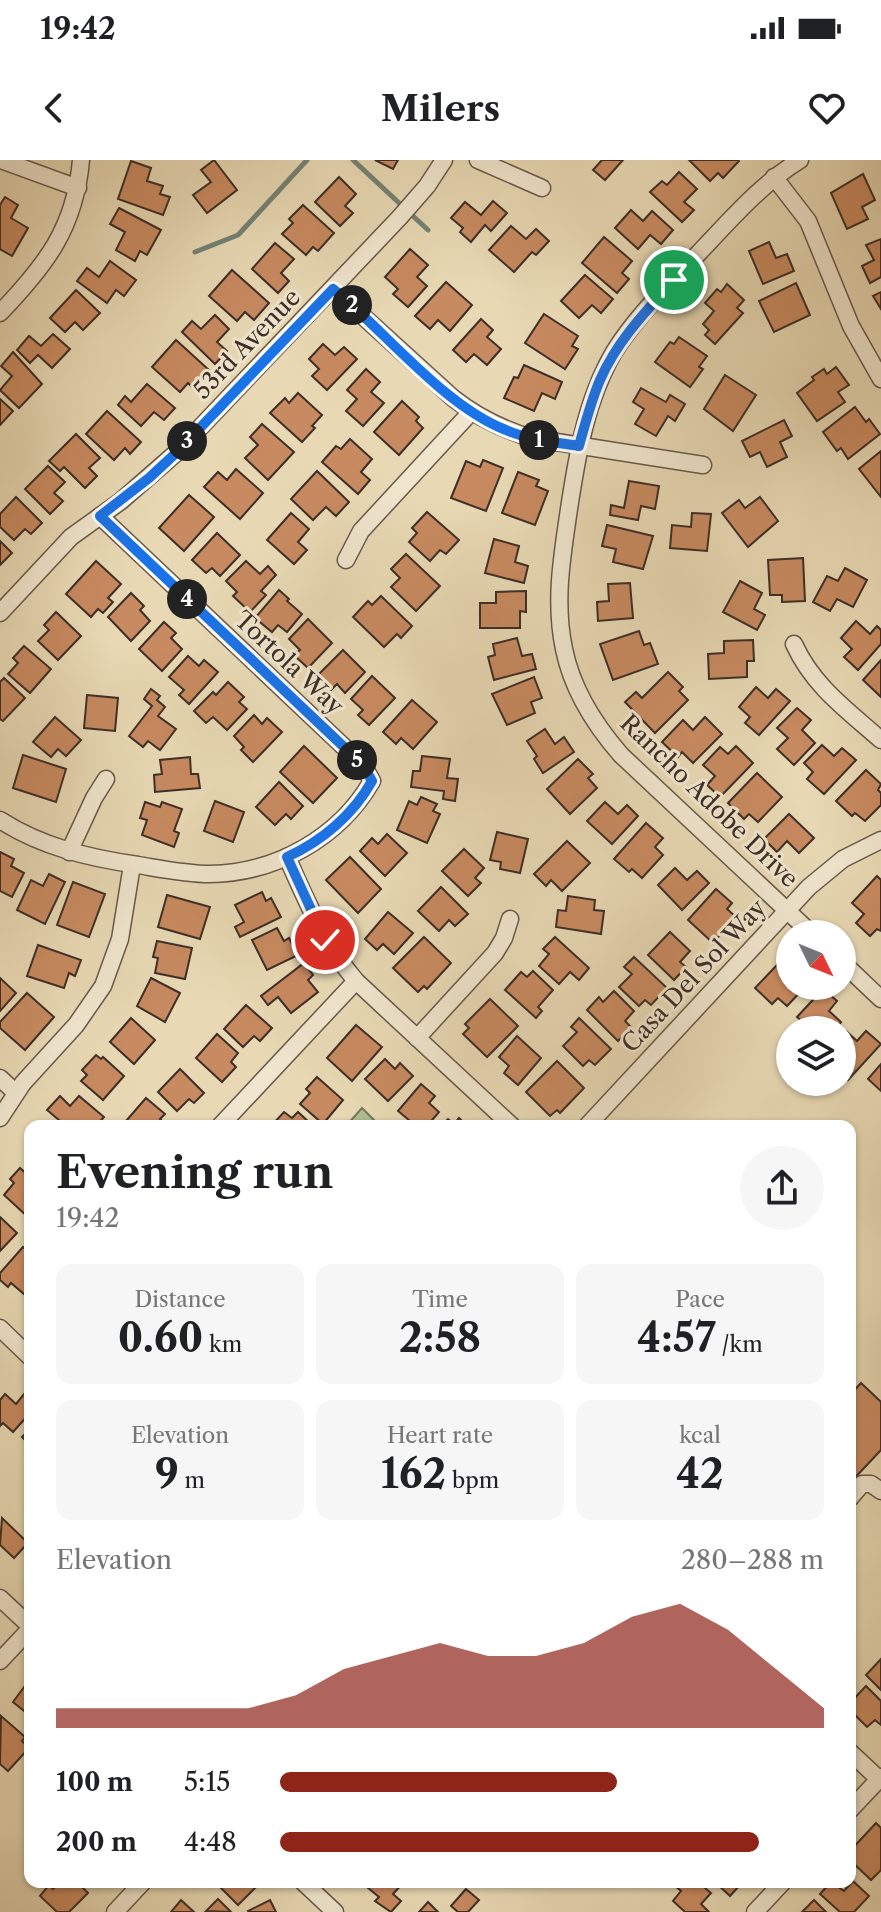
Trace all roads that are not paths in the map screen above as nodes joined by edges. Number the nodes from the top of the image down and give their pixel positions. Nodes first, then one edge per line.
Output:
1 (1, 160) edge
2 (81, 160) edge
3 (444, 160) edge
4 (478, 160) edge
5 (800, 160) edge
6 (774, 177) junction
7 (78, 188) junction
8 (542, 188) dead end
9 (333, 289) junction
10 (0, 313) edge
11 (881, 379) edge
12 (471, 412) junction
13 (579, 446) junction
14 (703, 465) dead end
15 (100, 516) junction
16 (346, 560) dead end
17 (0, 613) edge
18 (794, 644) dead end
19 (881, 740) edge
20 (106, 779) dead end
21 (0, 820) edge
22 (881, 840) edge
23 (69, 852) junction
24 (287, 857) junction
25 (132, 865) junction
26 (787, 911) junction
27 (510, 919) dead end
28 (797, 920) edge
29 (856, 975) edge
30 (356, 981) junction
31 (881, 999) edge
32 (417, 1038) junction
33 (0, 1078) edge
34 (16, 1093) junction
35 (0, 1118) edge
36 (226, 1120) edge
37 (506, 1120) edge
38 (593, 1120) edge
39 (0, 1328) edge
40 (24, 1351) edge
41 (856, 1491) edge
42 (881, 1491) edge
43 (0, 1598) edge
44 (24, 1622) edge
45 (24, 1635) edge
46 (0, 1661) edge
47 (856, 1757) edge
48 (880, 1779) edge
49 (856, 1804) edge
50 (137, 1888) edge
51 (309, 1888) edge
52 (777, 1888) edge
53 (115, 1912) edge
54 (335, 1912) edge
55 (755, 1912) edge

1 - 7 street
2 - 7 street
3 - 9 street, 53rd Avenue
4 - 8 street
5 - 6 street, Rancho Adobe Drive
6 - 11 street
6 - 13 street, Rancho Adobe Drive
7 - 10 street
9 - 12 street
9 - 15 street, 53rd Avenue
12 - 13 street
12 - 16 street
13 - 14 street
13 - 26 street, Rancho Adobe Drive
15 - 17 street, 53rd Avenue
15 - 24 street, Tortola Way
18 - 19 street
20 - 23 street
21 - 23 street
22 - 26 street, Casa Del Sol Way
23 - 25 street
24 - 25 street
24 - 30 street
25 - 34 street
26 - 28 street, Rancho Adobe Drive
26 - 38 street, Casa Del Sol Way
27 - 32 street
29 - 31 street
30 - 32 street
30 - 36 street
32 - 37 street
33 - 34 street
34 - 35 street
39 - 40 street
41 - 42 street
43 - 44 street
45 - 46 street
47 - 48 street
48 - 49 street
50 - 53 street
51 - 54 street
52 - 55 street

